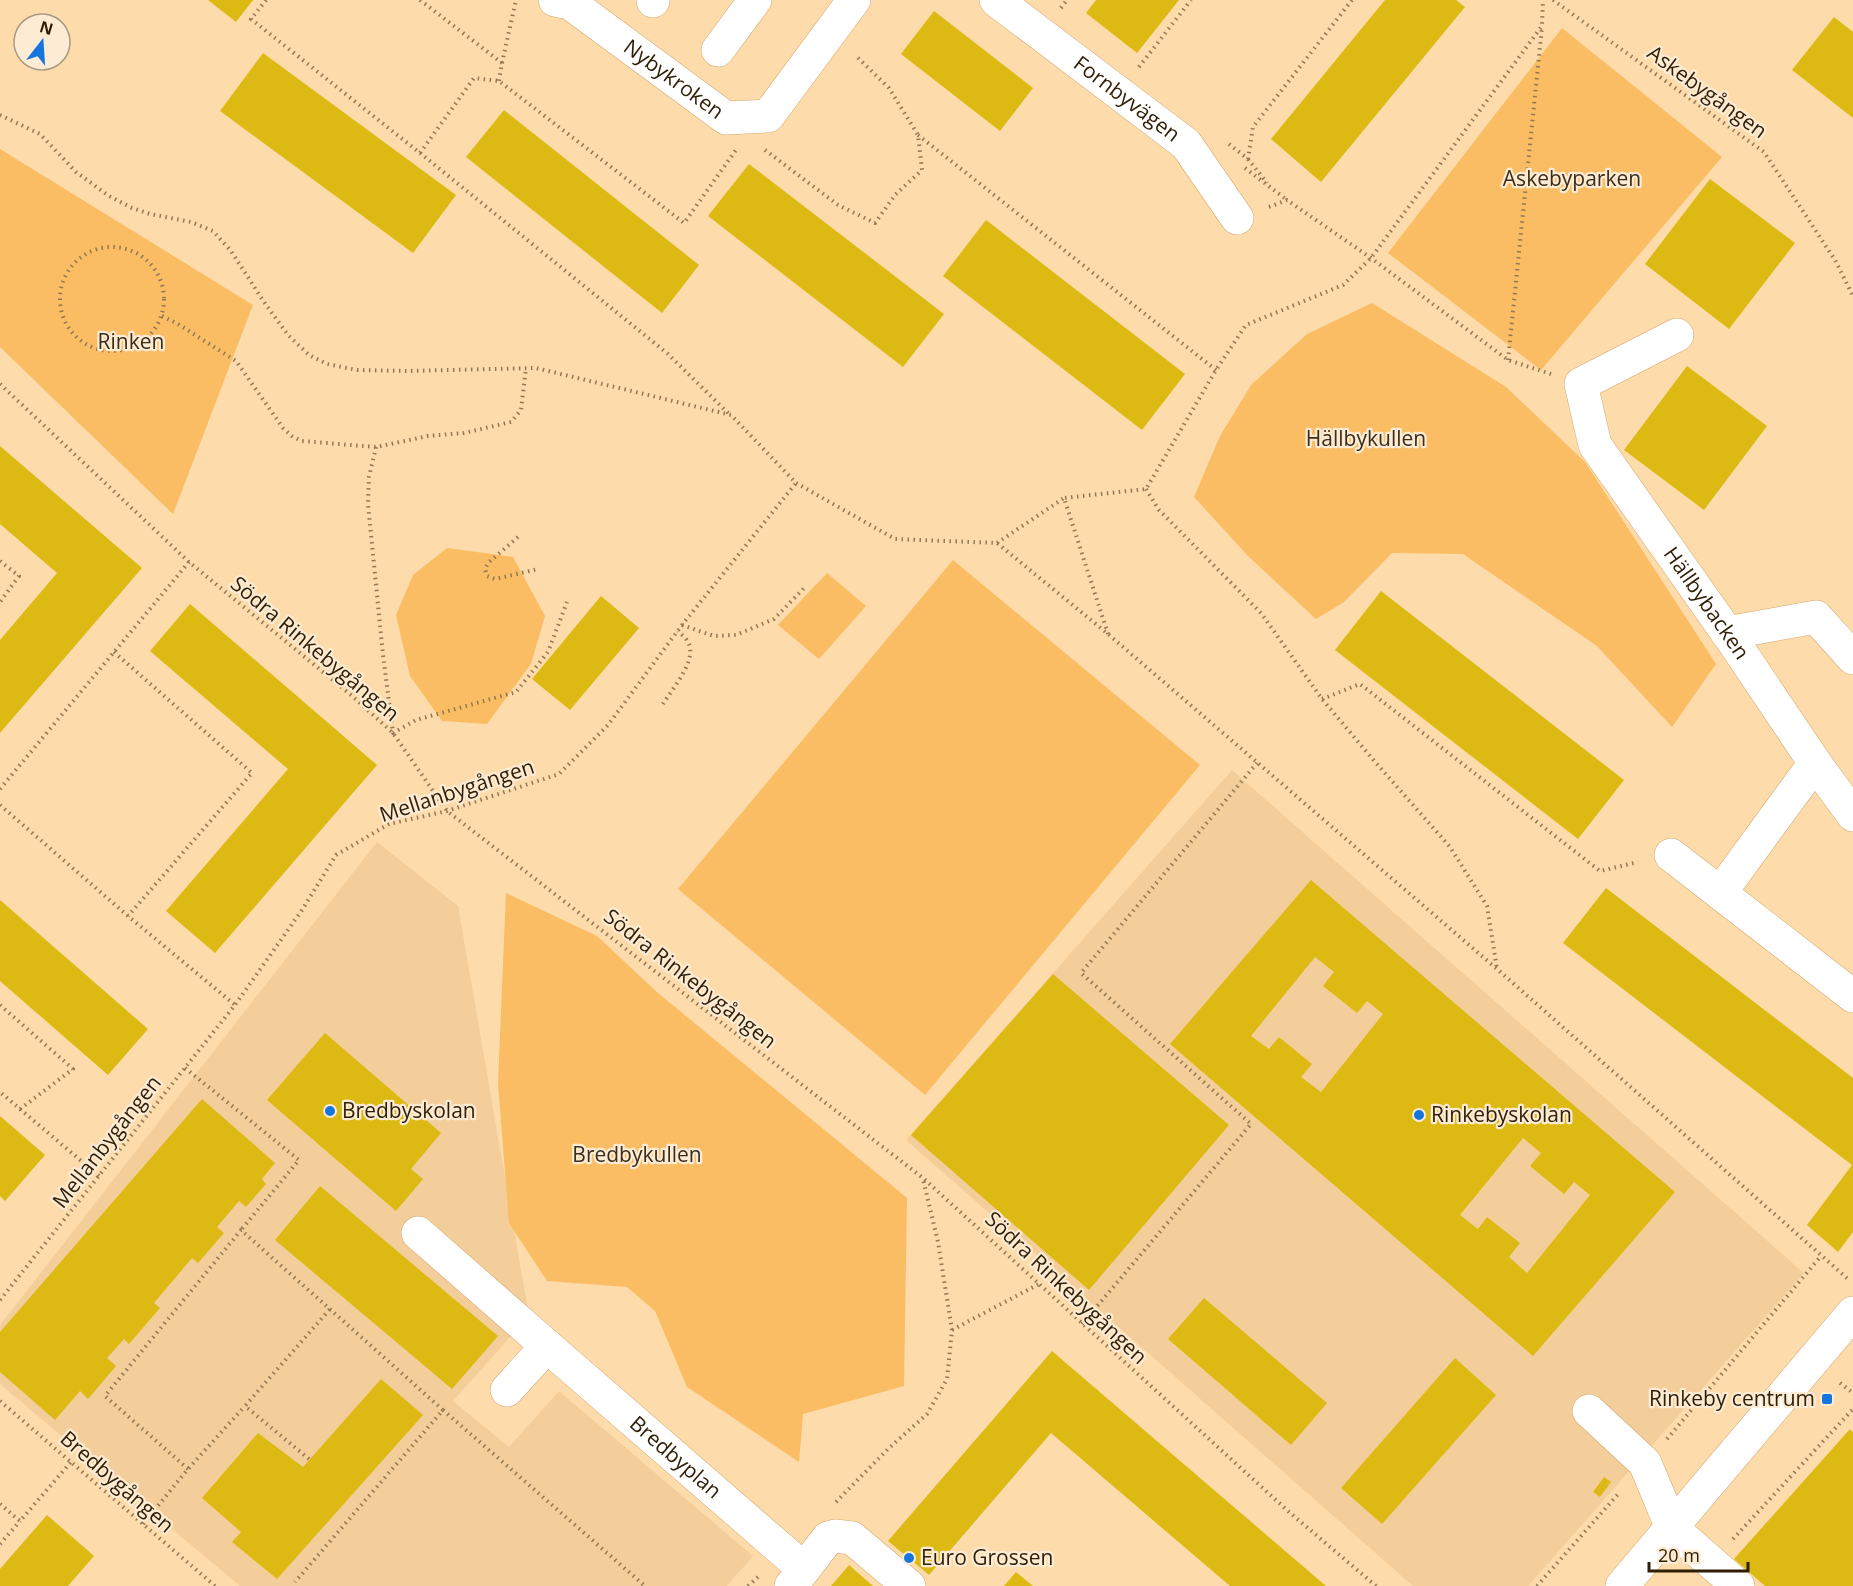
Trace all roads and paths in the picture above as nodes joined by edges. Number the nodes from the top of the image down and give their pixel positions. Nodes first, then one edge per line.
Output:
1 (266, 0) edge
2 (420, 0) edge
3 (516, 0) edge
4 (555, 0) edge
5 (755, 0) edge
6 (854, 0) edge
7 (996, 0) edge
8 (1191, 0) edge
9 (1352, 0) edge
10 (1543, 0) edge
11 (1553, 0) edge
12 (1542, 26) junction
13 (831, 31) junction
14 (717, 50) dead end
15 (502, 63) junction
16 (1134, 72) dead end
17 (499, 81) junction
18 (0, 115) edge
19 (918, 135) junction
20 (1220, 137) dead end
21 (739, 146) dead end
22 (764, 150) dead end
23 (420, 153) junction
24 (1248, 159) junction
25 (1271, 188) dead end
26 (1237, 218) joint
27 (1371, 258) junction
28 (1853, 296) edge
29 (162, 316) junction
30 (1677, 335) dead end
31 (1508, 360) junction
32 (526, 368) junction
33 (1216, 370) junction
34 (0, 384) edge
35 (1581, 384) junction
36 (731, 415) junction
37 (376, 447) junction
38 (796, 483) junction
39 (1146, 489) junction
40 (1064, 498) junction
41 (518, 537) dead end
42 (997, 543) junction
43 (0, 561) edge
44 (189, 562) junction
45 (538, 568) dead end
46 (805, 587) dead end
47 (0, 602) edge
48 (567, 602) dead end
49 (682, 625) junction
50 (678, 632) junction
51 (1727, 633) junction
52 (1108, 634) junction
53 (114, 652) junction
54 (1853, 658) edge
55 (1322, 699) junction
56 (663, 704) dead end
57 (393, 733) junction
58 (1257, 763) junction
59 (1815, 763) junction
60 (0, 789) edge
61 (0, 805) edge
62 (447, 811) junction
63 (1853, 815) edge
64 (1671, 855) joint
65 (1720, 893) junction
66 (128, 916) junction
67 (1497, 969) junction
68 (1853, 996) edge
69 (0, 1005) edge
70 (235, 1005) junction
71 (184, 1068) junction
72 (0, 1092) edge
73 (20, 1109) junction
74 (99, 1176) junction
75 (923, 1178) junction
76 (241, 1230) junction
77 (418, 1233) dead end
78 (1821, 1256) junction
79 (1853, 1283) edge
80 (1039, 1284) junction
81 (2, 1294) edge
82 (0, 1300) edge
83 (330, 1309) junction
84 (1853, 1313) edge
85 (1082, 1324) junction
86 (952, 1330) junction
87 (547, 1346) junction
88 (1840, 1383) dead end
89 (507, 1390) dead end
90 (1853, 1393) edge
91 (0, 1401) edge
92 (245, 1406) junction
93 (1853, 1409) edge
94 (443, 1410) junction
95 (1588, 1411) dead end
96 (309, 1459) dead end
97 (71, 1462) junction
98 (1645, 1463) junction
99 (188, 1469) junction
100 (835, 1503) dead end
101 (0, 1504) edge
102 (20, 1521) junction
103 (142, 1524) junction
104 (1672, 1528) junction
105 (1730, 1543) dead end
106 (0, 1544) edge
107 (797, 1578) edge
108 (295, 1582) dead end
109 (214, 1586) edge
110 (645, 1586) edge
111 (909, 1586) edge
112 (1376, 1586) edge
113 (1537, 1586) edge
114 (1622, 1586) edge
115 (1738, 1586) edge

1 - 23 path
2 - 15 path
3 - 15 path
4 - 13 street, Nybykroken
5 - 14 street
6 - 13 street, Nybykroken
7 - 26 street, Fornbyvägen
8 - 16 path
9 - 24 path
10 - 12 path
11 - 28 path, Askebygången
12 - 27 path
12 - 31 path
13 - 19 path
15 - 17 path
17 - 21 path
17 - 23 path
18 - 32 path
19 - 22 path
19 - 33 path
20 - 24 path
23 - 36 path
24 - 25 path
26 - 27 path
27 - 31 path
27 - 33 path
29 - 29 path
29 - 37 path
30 - 35 street
31 - 35 path
32 - 36 path
32 - 37 path
33 - 39 path
34 - 44 path, Södra Rinkebygången
35 - 51 street, Hällbybacken
36 - 38 path
37 - 57 path
38 - 42 path
38 - 49 path, Mellanbygången
39 - 40 path
39 - 55 path
40 - 42 path
40 - 52 path
41 - 45 path
42 - 52 path
43 - 47 path
44 - 53 path
44 - 57 path, Södra Rinkebygången
46 - 49 path
48 - 57 path
49 - 50 path, Mellanbygången
50 - 56 path
50 - 62 path, Mellanbygången
51 - 54 street
51 - 59 street, Hällbybacken
52 - 58 path
53 - 60 path
53 - 66 path
55 - 64 path
55 - 67 path
57 - 62 path, Södra Rinkebygången
58 - 67 path
58 - 85 path
59 - 63 street, Hällbybacken
59 - 65 street
61 - 66 path
62 - 70 path, Mellanbygången
62 - 75 path, Södra Rinkebygången
64 - 65 street
65 - 68 street
66 - 70 path
67 - 78 path
69 - 73 path
70 - 71 path, Mellanbygången
71 - 74 path, Mellanbygången
71 - 76 path
72 - 73 path
73 - 74 path
74 - 81 path, Mellanbygången
75 - 80 path, Södra Rinkebygången
75 - 86 path
76 - 83 path
76 - 99 path
77 - 87 street, Bredbyplan
78 - 79 path
78 - 98 path
80 - 85 path, Södra Rinkebygången
80 - 86 path
81 - 82 path, Mellanbygången
83 - 92 path
83 - 94 path
84 - 104 street
85 - 112 path, Södra Rinkebygången
86 - 100 path
87 - 89 street
87 - 107 street, Bredbyplan
88 - 90 path
91 - 97 path, Bredbygången
92 - 96 path
92 - 99 path
93 - 105 path
94 - 108 path
94 - 110 path
95 - 98 street
97 - 102 path
97 - 103 path, Bredbygången
98 - 104 street
98 - 113 path
99 - 103 path
101 - 102 path
102 - 106 path
103 - 109 path, Bredbygången
104 - 114 street
104 - 115 street
107 - 111 street, Bredbyplan

